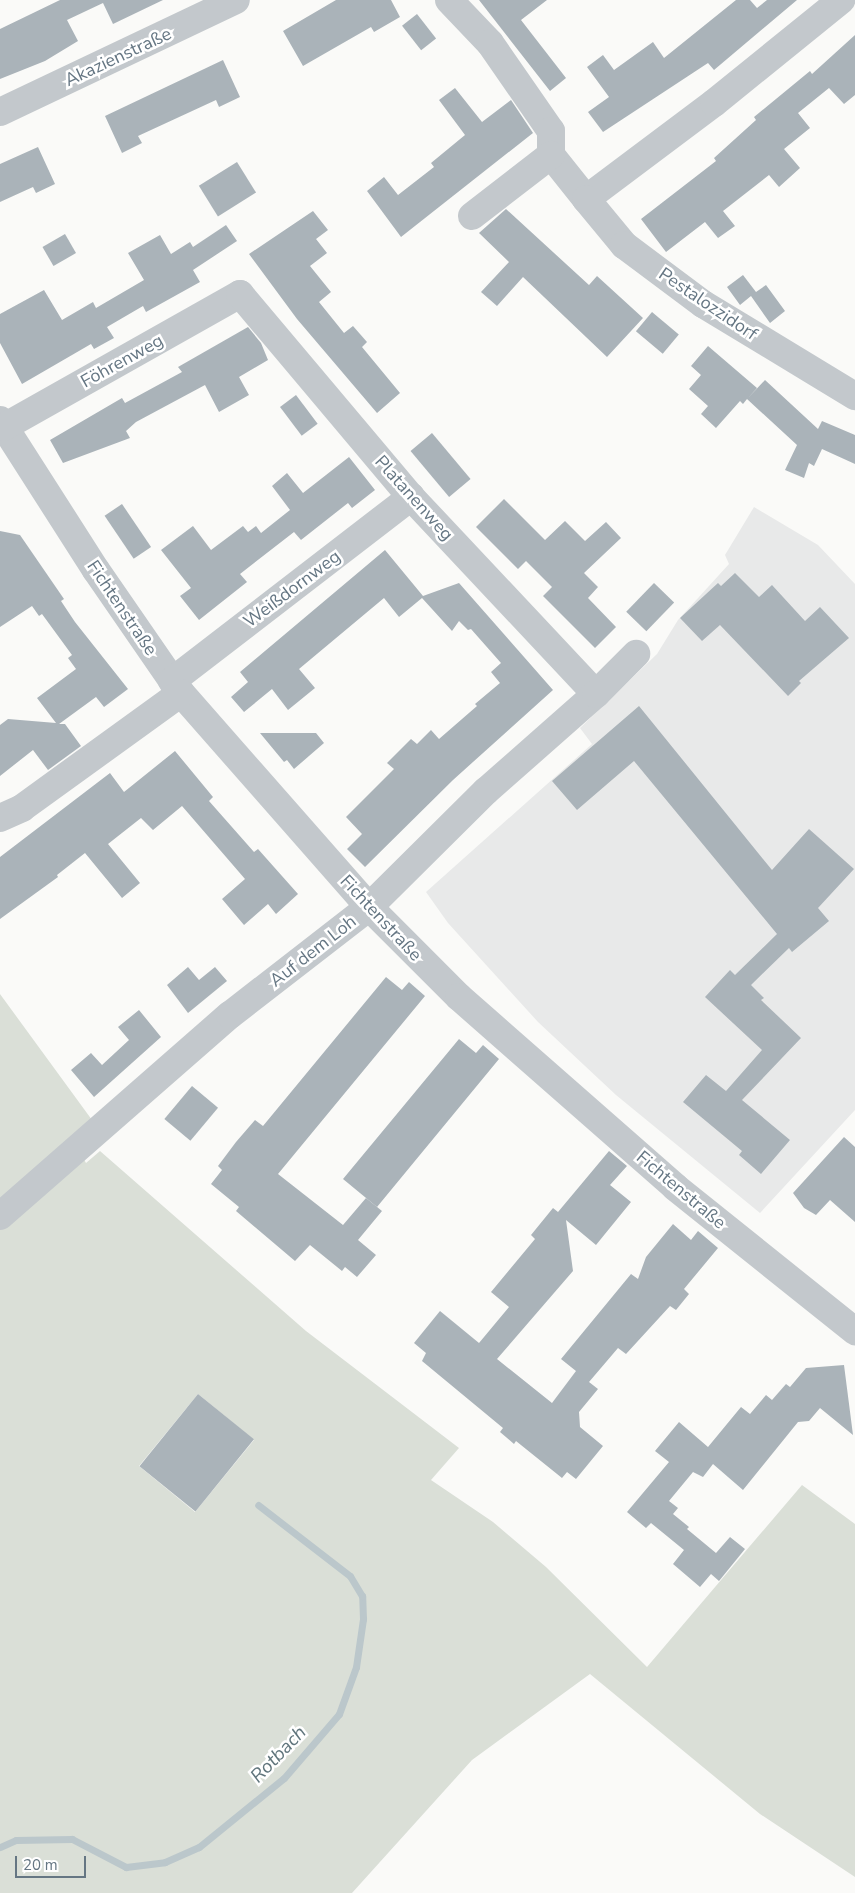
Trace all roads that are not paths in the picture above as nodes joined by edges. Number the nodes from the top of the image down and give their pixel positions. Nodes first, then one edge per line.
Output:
1 (236, 0) edge
2 (450, 0) edge
3 (841, 0) edge
4 (0, 112) edge
5 (551, 155) junction
6 (586, 198) junction
7 (472, 216) dead end
8 (240, 294) joint
9 (851, 390) edge
10 (2, 423) edge
11 (412, 497) junction
12 (636, 654) dead end
13 (176, 687) junction
14 (596, 694) junction
15 (0, 818) edge
16 (370, 907) junction
17 (0, 1216) edge
18 (855, 1331) edge

1 - 4 street, Akazienstraße
2 - 5 street
3 - 6 street
5 - 6 street, Pestalozzidorf
5 - 7 street
6 - 9 street, Pestalozzidorf
8 - 10 street, Föhrenweg
8 - 11 street, Platanenweg
10 - 13 street, Fichtenstraße
11 - 13 street, Weißdornweg
11 - 14 street, Platanenweg
12 - 14 street, Auf dem Loh
13 - 15 street, Weißdornweg
13 - 16 street, Fichtenstraße
14 - 16 street, Auf dem Loh
16 - 17 street, Auf dem Loh
16 - 18 street, Fichtenstraße

